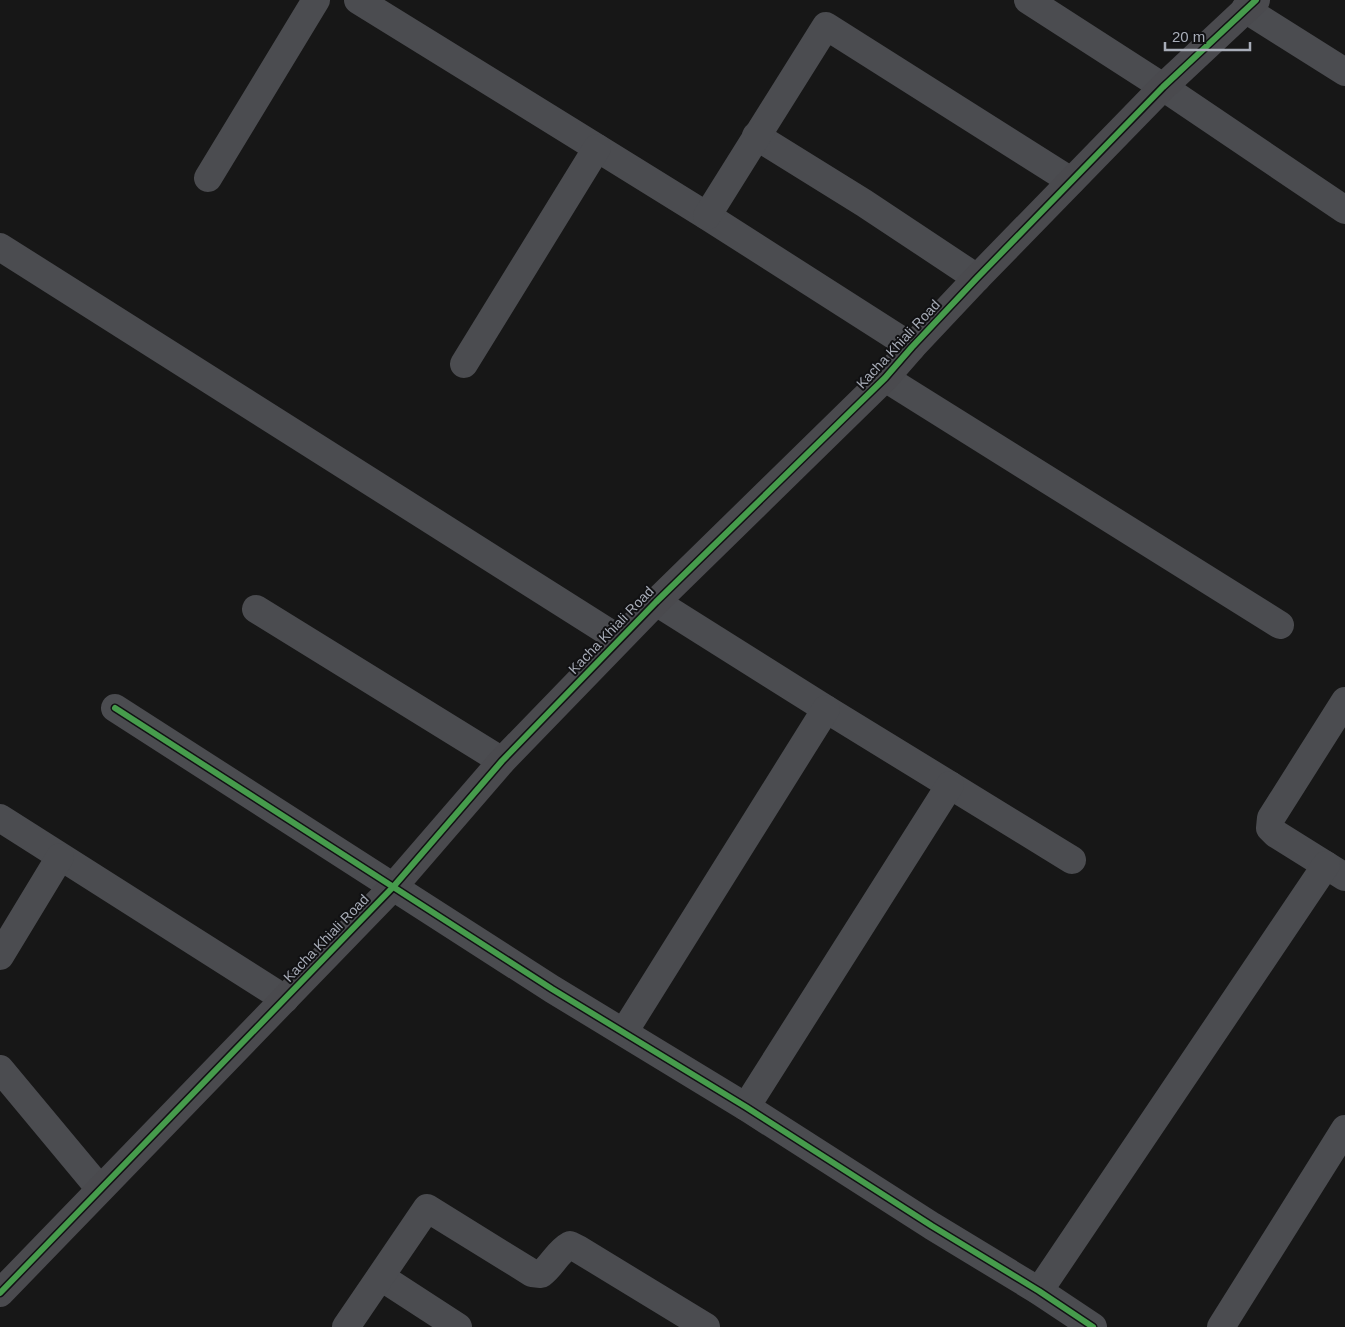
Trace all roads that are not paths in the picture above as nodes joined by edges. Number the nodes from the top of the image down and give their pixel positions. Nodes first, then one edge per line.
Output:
1 (316, 0) edge
2 (358, 0) edge
3 (1028, 0) edge
4 (1250, 4) edge
5 (1345, 72) edge
6 (1163, 88) junction
7 (756, 136) junction
8 (597, 148) junction
9 (208, 178) dead end
10 (1071, 182) junction
11 (1345, 210) edge
12 (707, 216) junction
13 (0, 247) edge
14 (977, 278) junction
15 (912, 347) junction
16 (464, 364) dead end
17 (885, 378) junction
18 (656, 602) junction
19 (256, 609) dead end
20 (1280, 625) dead end
21 (619, 639) junction
22 (1345, 701) edge
23 (115, 708) dead end
24 (826, 709) junction
25 (502, 761) junction
26 (950, 785) junction
27 (0, 818) edge
28 (60, 857) junction
29 (1072, 860) dead end
30 (1336, 871) edge
31 (394, 886) junction
32 (0, 956) edge
33 (285, 998) junction
34 (624, 1032) junction
35 (0, 1069) edge
36 (746, 1107) junction
37 (1345, 1129) edge
38 (100, 1189) junction
39 (380, 1277) junction
40 (1039, 1291) junction
41 (0, 1293) edge
42 (346, 1327) edge
43 (458, 1327) edge
44 (706, 1327) edge
45 (1093, 1327) edge
46 (1221, 1327) edge

1 - 9 street
2 - 8 street
3 - 6 street
4 - 5 street
4 - 6 street, Kacha Khiali Road
6 - 10 street, Kacha Khiali Road
6 - 11 street
7 - 10 street
7 - 12 street
7 - 14 street
8 - 12 street
8 - 16 street
10 - 14 street, Kacha Khiali Road
12 - 15 street
13 - 21 street
14 - 15 street, Kacha Khiali Road
15 - 17 street, Kacha Khiali Road
17 - 18 street, Kacha Khiali Road
17 - 20 street
18 - 21 street, Kacha Khiali Road
18 - 24 street
19 - 25 street
21 - 25 street, Kacha Khiali Road
22 - 30 street
23 - 31 street
24 - 26 street
24 - 34 street
25 - 31 street, Kacha Khiali Road
26 - 29 street
26 - 36 street
27 - 28 street
28 - 32 street
28 - 33 street
30 - 40 street
31 - 33 street, Kacha Khiali Road
31 - 34 street
33 - 38 street, Kacha Khiali Road
34 - 36 street
35 - 38 street
36 - 40 street
37 - 46 street
38 - 41 street, Kacha Khiali Road
39 - 42 street
39 - 43 street
39 - 44 street
40 - 45 street

